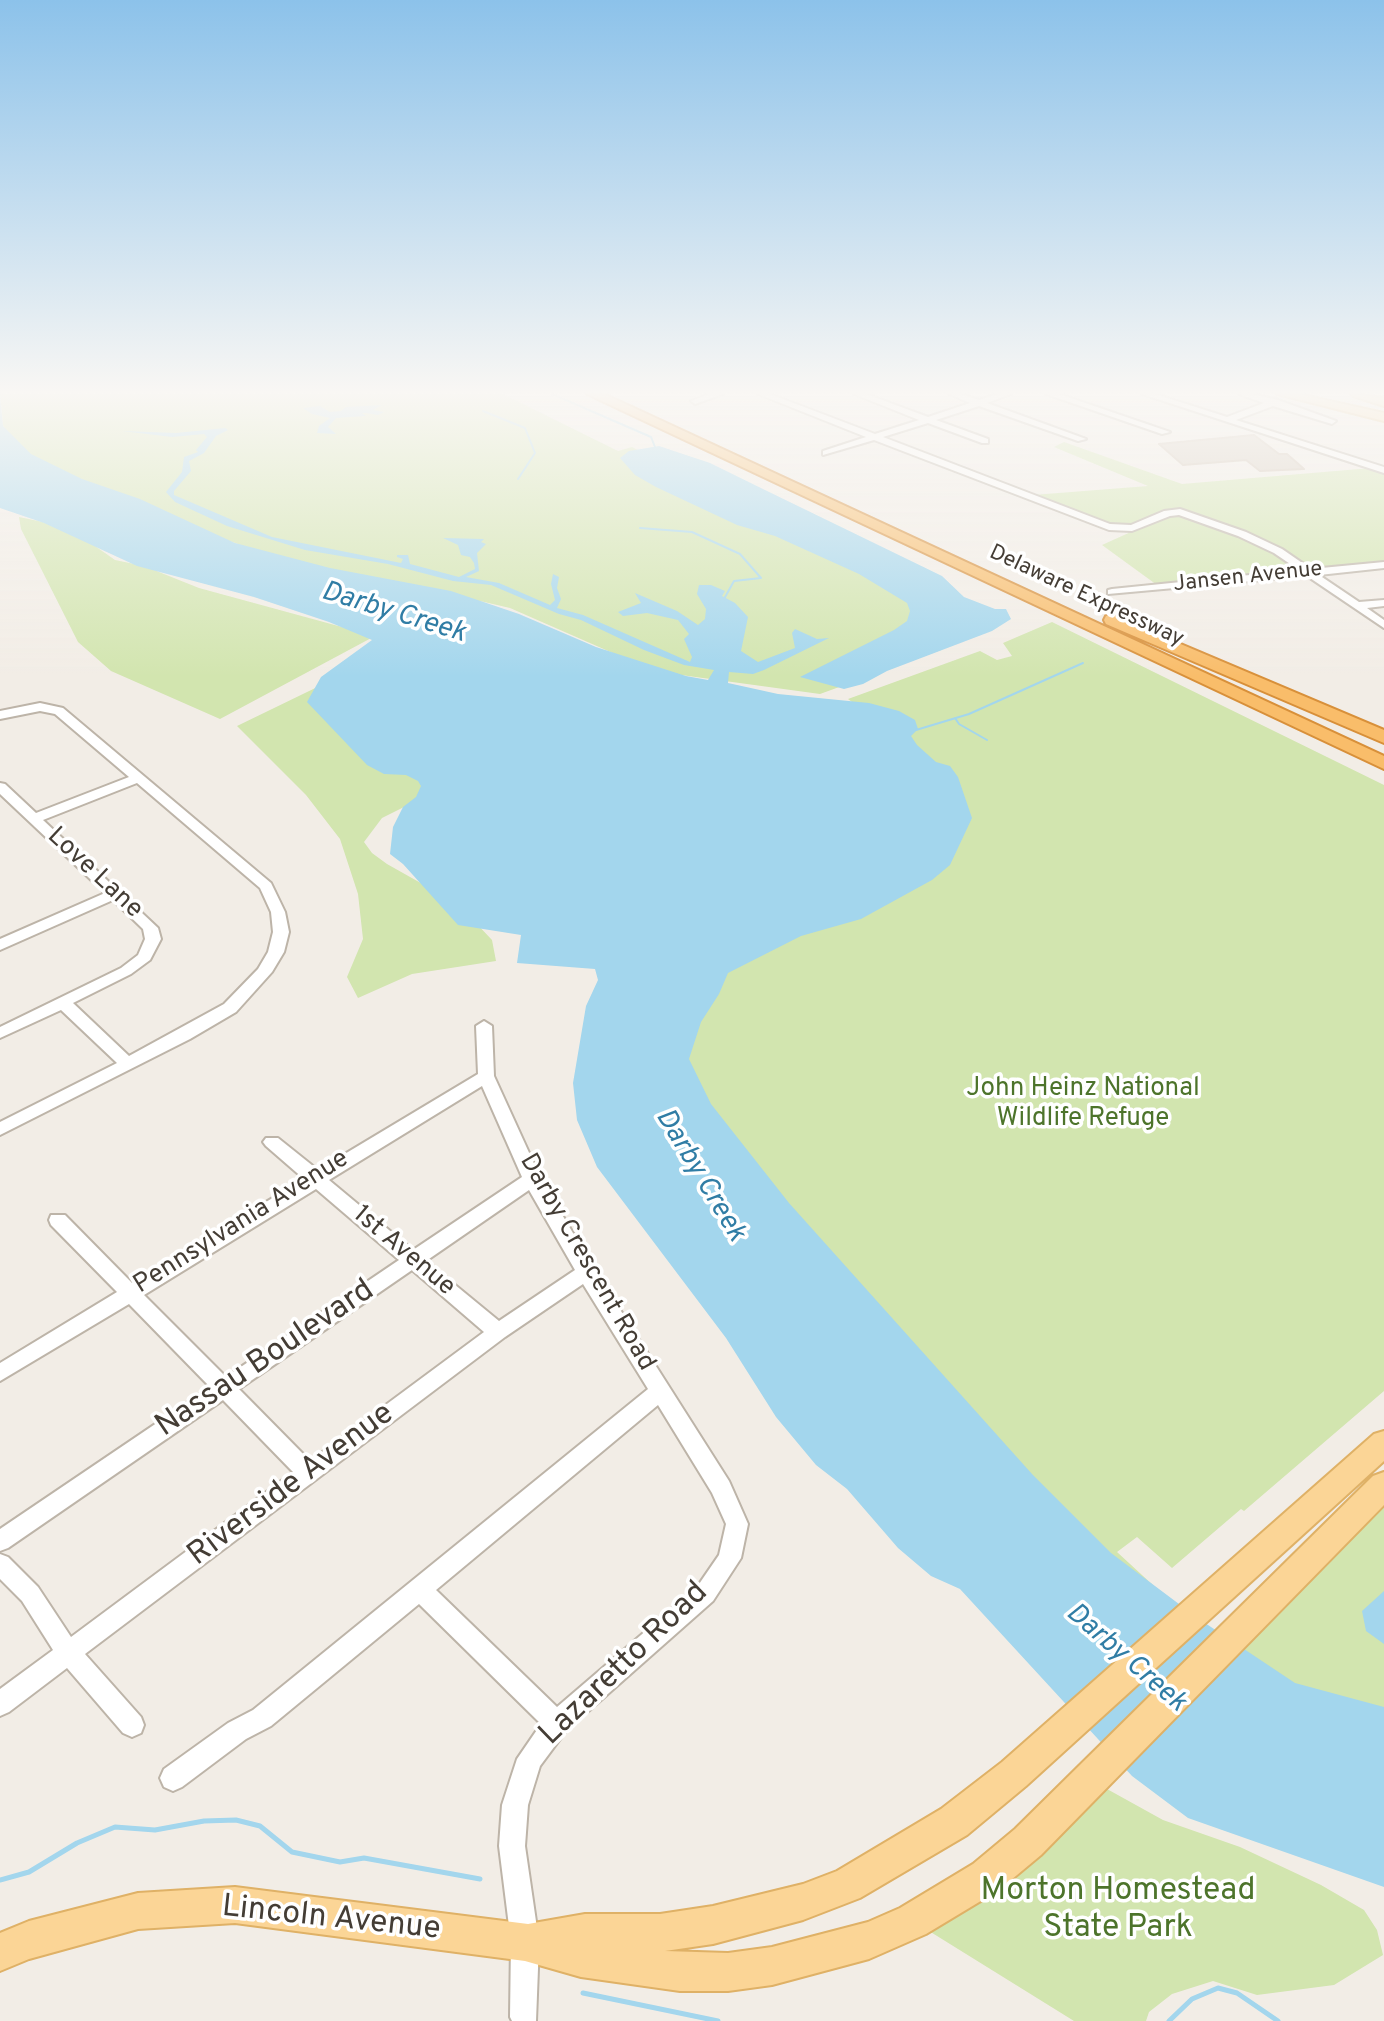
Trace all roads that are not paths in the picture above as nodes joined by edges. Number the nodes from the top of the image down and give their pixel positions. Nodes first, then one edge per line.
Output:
1 (795, 488) edge
2 (825, 488) edge
3 (1009, 488) edge
4 (1384, 565) edge
5 (1307, 572) junction
6 (1112, 592) dead end
7 (1041, 603) junction
8 (1384, 603) edge
9 (1355, 606) junction
10 (1099, 614) junction
11 (1384, 625) edge
12 (0, 715) edge
13 (1384, 737) edge
14 (1384, 746) edge
15 (1384, 763) edge
16 (1384, 773) edge
17 (136, 779) junction
18 (0, 787) edge
19 (35, 818) junction
20 (115, 894) junction
21 (0, 945) edge
22 (63, 1003) junction
23 (484, 1026) dead end
24 (0, 1033) edge
25 (127, 1063) junction
26 (486, 1076) junction
27 (0, 1129) edge
28 (272, 1142) dead end
29 (315, 1178) junction
30 (532, 1179) junction
31 (58, 1220) dead end
32 (413, 1260) junction
33 (586, 1272) junction
34 (129, 1293) junction
35 (498, 1332) junction
36 (0, 1373) edge
37 (225, 1387) junction
38 (661, 1391) junction
39 (1384, 1443) edge
40 (308, 1473) junction
41 (1384, 1485) edge
42 (721, 1488) joint
43 (0, 1541) edge
44 (0, 1564) edge
45 (420, 1590) junction
46 (68, 1652) junction
47 (0, 1704) edge
48 (557, 1723) junction
49 (132, 1725) dead end
50 (173, 1778) dead end
51 (525, 1942) junction
52 (0, 1952) edge
53 (523, 2020) edge

1 - 7 highway, Delaware Expressway
2 - 10 highway, Delaware Expressway
3 - 5 street
4 - 5 street, Jansen Avenue
5 - 6 street, Jansen Avenue
5 - 9 street
7 - 15 highway, Delaware Expressway
7 - 16 highway
8 - 9 street
9 - 11 street
10 - 13 highway
10 - 14 highway, Delaware Expressway
12 - 17 street
17 - 19 street
17 - 25 street
18 - 19 street, Love Lane
19 - 20 street, Love Lane
20 - 21 street
20 - 22 street, Love Lane
22 - 24 street, Love Lane
22 - 25 street
23 - 26 street, Darby Crescent Road
25 - 27 street
26 - 29 street, Pennsylvania Avenue
26 - 30 street, Darby Crescent Road
28 - 29 street, 1st Avenue
29 - 32 street, 1st Avenue
29 - 34 street, Pennsylvania Avenue
30 - 32 street, Nassau Boulevard
30 - 33 street, Darby Crescent Road
31 - 34 street
32 - 35 street, 1st Avenue
32 - 37 street, Nassau Boulevard
33 - 35 street, Riverside Avenue
33 - 38 street, Darby Crescent Road
34 - 36 street, Pennsylvania Avenue
34 - 37 street
35 - 40 street, Riverside Avenue
37 - 40 street
37 - 43 street, Nassau Boulevard
38 - 42 street, Darby Crescent Road
38 - 45 street
39 - 51 main road
40 - 46 street, Riverside Avenue
41 - 51 main road
42 - 48 street, Lazaretto Road
44 - 46 street
45 - 48 street
45 - 50 street
46 - 47 street, Riverside Avenue
46 - 49 street
48 - 51 street, Lazaretto Road
51 - 52 main road, Lincoln Avenue
51 - 53 street, Lazaretto Road

